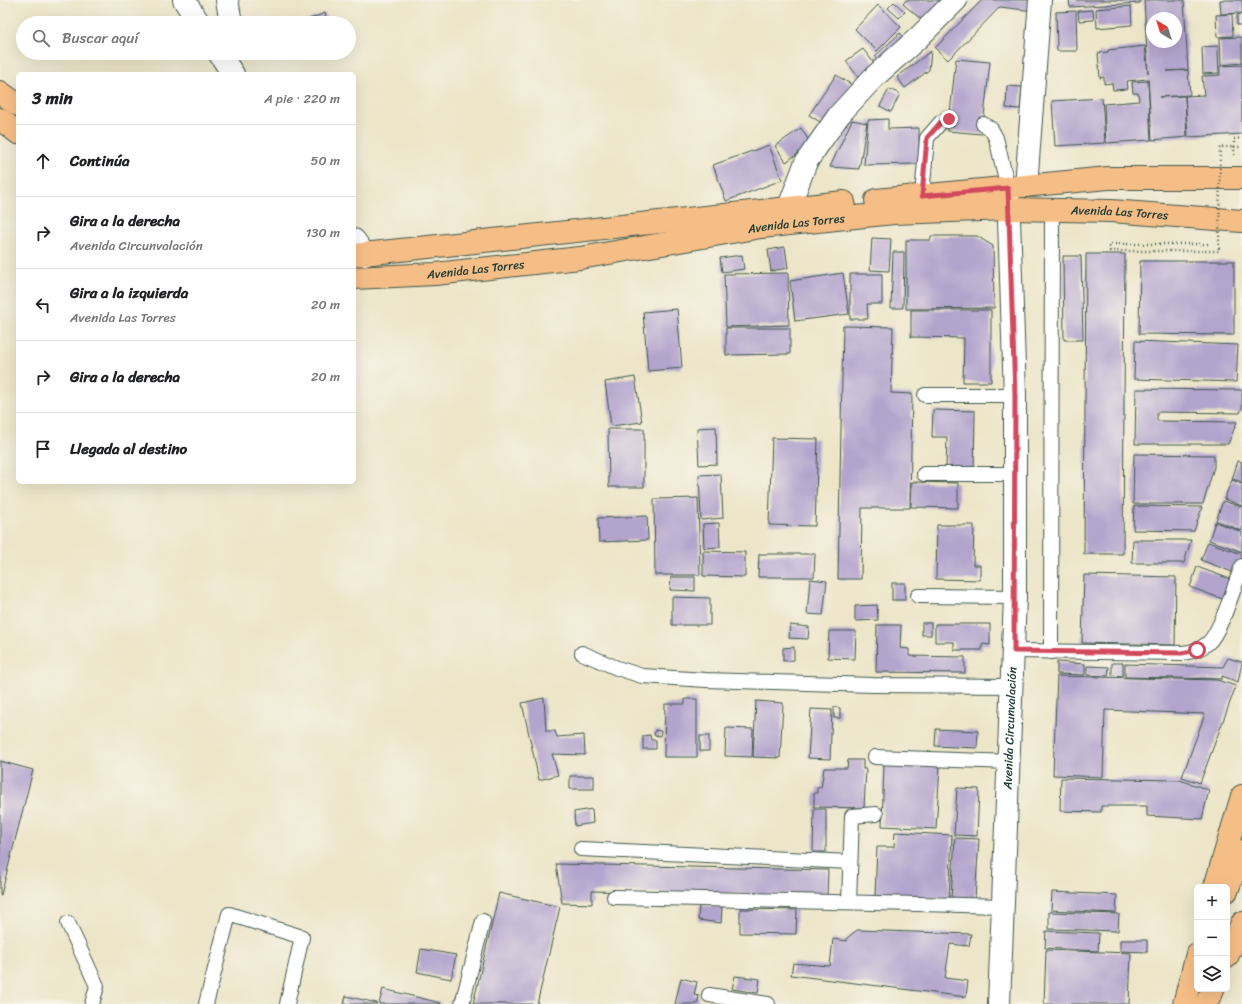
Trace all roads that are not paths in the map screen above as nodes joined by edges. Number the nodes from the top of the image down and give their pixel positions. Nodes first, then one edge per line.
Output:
1 (184, 0) edge
2 (227, 0) edge
3 (956, 0) edge
4 (1040, 0) edge
5 (194, 16) edge
6 (230, 16) edge
7 (223, 60) edge
8 (237, 60) edge
9 (231, 72) edge
10 (240, 72) edge
11 (0, 92) edge
12 (16, 104) edge
13 (0, 119) edge
14 (949, 119) dead end
15 (983, 124) dead end
16 (16, 131) edge
17 (1242, 178) edge
18 (1014, 194) junction
19 (922, 196) junction
20 (789, 207) junction
21 (1052, 210) junction
22 (1242, 221) edge
23 (358, 250) edge
24 (356, 278) edge
25 (925, 395) dead end
26 (1015, 395) junction
27 (924, 474) dead end
28 (1015, 474) junction
29 (1242, 566) edge
30 (918, 596) dead end
31 (1015, 597) junction
32 (1014, 651) junction
33 (1051, 652) junction
34 (582, 653) dead end
35 (1013, 686) junction
36 (875, 757) dead end
37 (1010, 762) junction
38 (1242, 796) edge
39 (876, 814) dead end
40 (581, 849) dead end
41 (1242, 851) edge
42 (850, 862) junction
43 (1216, 884) edge
44 (1230, 884) edge
45 (614, 897) dead end
46 (849, 902) junction
47 (1004, 906) junction
48 (483, 920) dead end
49 (68, 923) dead end
50 (1242, 923) edge
51 (1196, 956) edge
52 (1227, 956) edge
53 (1194, 979) edge
54 (1212, 992) edge
55 (709, 995) dead end
56 (92, 1004) edge
57 (206, 1004) edge
58 (287, 1004) edge
59 (462, 1004) edge
60 (768, 1004) edge
61 (999, 1004) edge
62 (1184, 1004) edge
63 (1206, 1004) edge

1 - 5 street
2 - 6 street
3 - 20 street
4 - 18 street, Avenida Circunvalación
7 - 9 street
8 - 10 street
11 - 12 main road
13 - 16 main road
14 - 19 lane
15 - 18 lane
17 - 18 main road, Avenida Las Torres
18 - 19 main road, Avenida Las Torres
18 - 21 main road, Avenida Las Torres
18 - 24 main road, Avenida Las Torres
18 - 26 street, Avenida Circunvalación
19 - 20 main road, Avenida Las Torres
20 - 23 main road, Avenida Las Torres
21 - 22 main road, Avenida Las Torres
21 - 33 lane
25 - 26 lane
26 - 28 street, Avenida Circunvalación
27 - 28 lane
28 - 31 street, Avenida Circunvalación
29 - 33 lane
30 - 31 lane
31 - 32 street, Avenida Circunvalación
32 - 33 lane
32 - 35 street, Avenida Circunvalación
34 - 35 lane
35 - 37 street, Avenida Circunvalación
36 - 37 lane
37 - 47 street, Avenida Circunvalación
38 - 43 main road
39 - 42 lane
40 - 42 lane
41 - 44 main road
42 - 46 lane
45 - 46 lane
46 - 47 lane
47 - 61 street, Avenida Circunvalación
48 - 59 lane
49 - 56 lane
50 - 52 main road
51 - 62 main road
53 - 62 main road
54 - 63 main road
55 - 60 lane
57 - 58 lane

